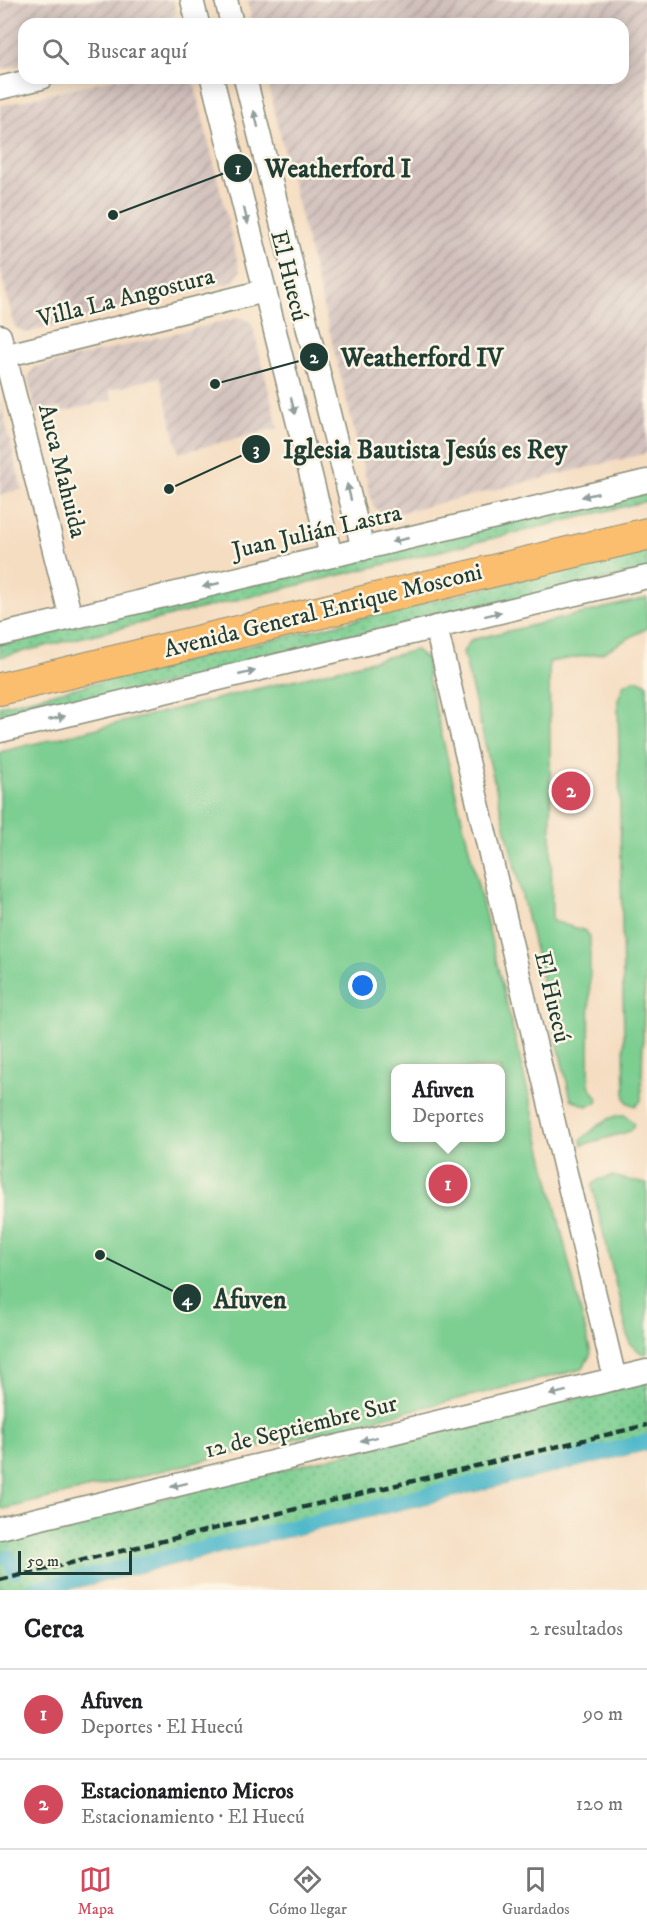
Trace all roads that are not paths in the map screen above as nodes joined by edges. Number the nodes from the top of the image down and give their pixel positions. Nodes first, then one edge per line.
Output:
1 (192, 0) edge
2 (226, 0) edge
3 (196, 18) edge
4 (230, 18) edge
5 (18, 84) edge
6 (213, 84) edge
7 (247, 84) edge
8 (0, 88) edge
9 (265, 291) junction
10 (2, 349) edge
11 (647, 481) edge
12 (647, 515) edge
13 (647, 534) edge
14 (363, 549) junction
15 (331, 556) junction
16 (647, 577) edge
17 (71, 618) junction
18 (436, 627) junction
19 (0, 635) edge
20 (0, 671) edge
21 (0, 689) edge
22 (0, 731) edge
23 (647, 1371) edge
24 (615, 1379) junction
25 (0, 1528) edge

1 - 3 street
2 - 4 street
5 - 8 street
6 -> 9 street, El Huecú
14 -> 7 street, El Huecú
9 - 10 street, Villa La Angostura
9 -> 15 street, El Huecú
10 - 17 street, Auca Mahuida
11 -> 14 street, Juan Julián Lastra
12 - 20 highway, Avenida General Enrique Mosconi
13 - 21 highway, Avenida General Enrique Mosconi
14 - 15 street, Juan Julián Lastra
15 -> 17 street, Juan Julián Lastra
18 -> 16 street
17 - 19 street, Juan Julián Lastra
22 -> 18 street
18 - 24 street, El Huecú
23 - 24 street, 12 de Septiembre Sur
24 -> 25 street, 12 de Septiembre Sur

